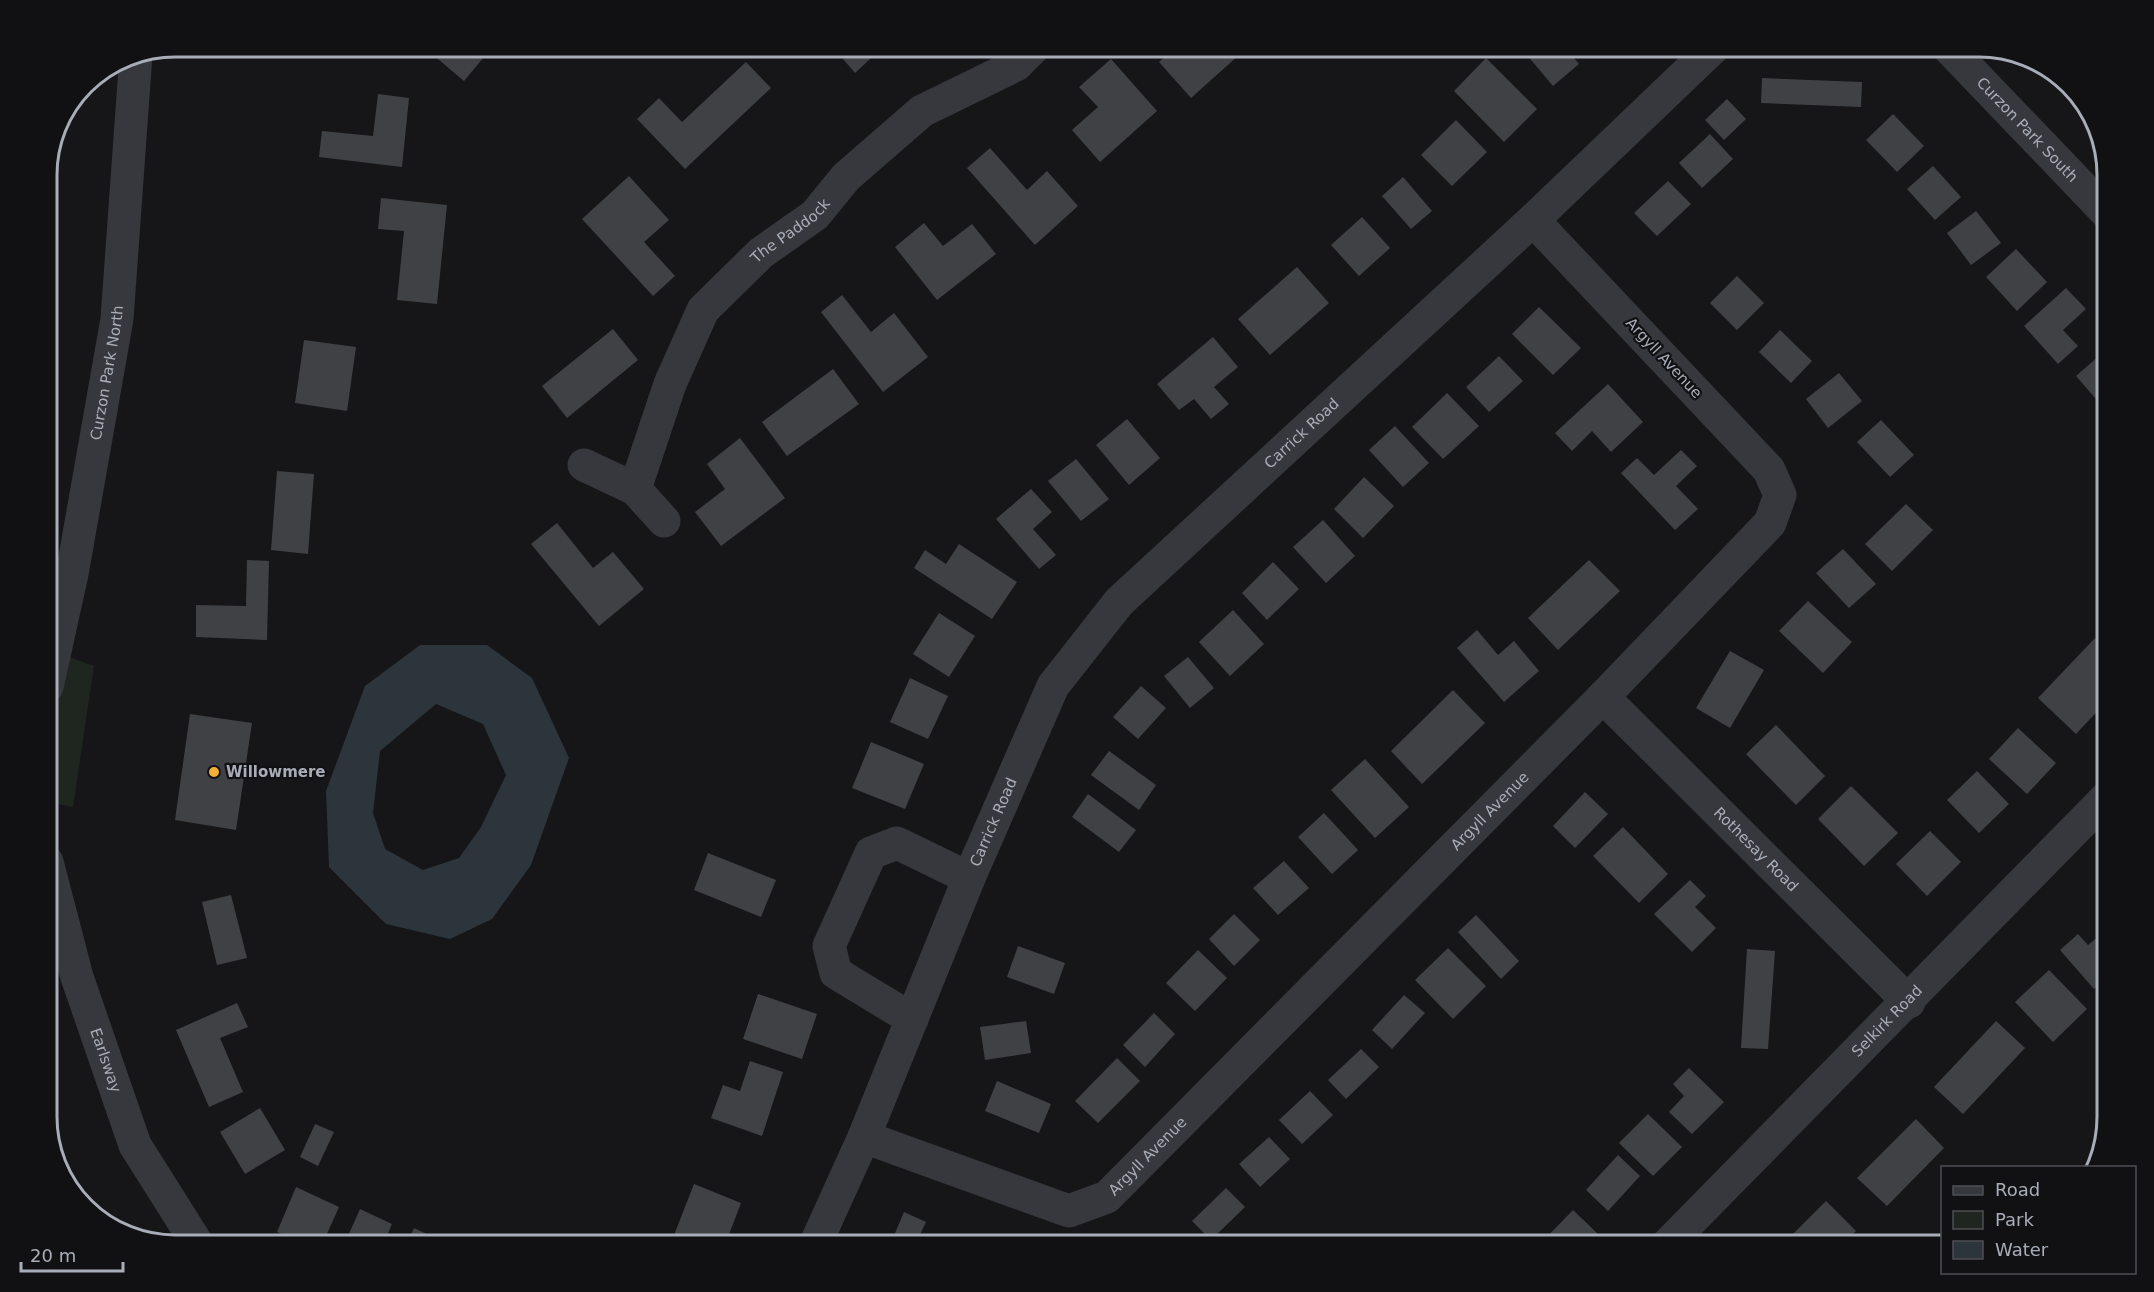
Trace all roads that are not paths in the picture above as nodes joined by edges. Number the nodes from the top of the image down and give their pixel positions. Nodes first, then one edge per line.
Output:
1 (1024, 57) edge
2 (1703, 57) edge
3 (1958, 57) edge
4 (135, 64) edge
5 (2097, 203) edge
6 (1533, 220) junction
7 (584, 465) dead end
8 (636, 489) junction
9 (664, 521) dead end
10 (57, 642) edge
11 (1603, 697) junction
12 (2097, 807) edge
13 (969, 878) junction
14 (57, 900) edge
15 (1909, 1002) junction
16 (912, 1019) junction
17 (864, 1137) junction
18 (192, 1235) edge
19 (820, 1235) edge
20 (1677, 1235) edge

1 - 8 street, The Paddock
2 - 6 street, Carrick Road
3 - 5 street, Curzon Park South
4 - 10 street, Curzon Park North
6 - 11 street, Argyll Avenue
6 - 13 street, Carrick Road
7 - 8 street
8 - 9 street
11 - 15 street, Rothesay Road
11 - 17 street, Argyll Avenue
12 - 15 street, Selkirk Road
13 - 16 street, Carrick Road
13 - 16 street, Carrick Road
14 - 18 street, Earlsway
15 - 20 street, Selkirk Road
16 - 17 street, Carrick Road
17 - 19 street, Carrick Road

